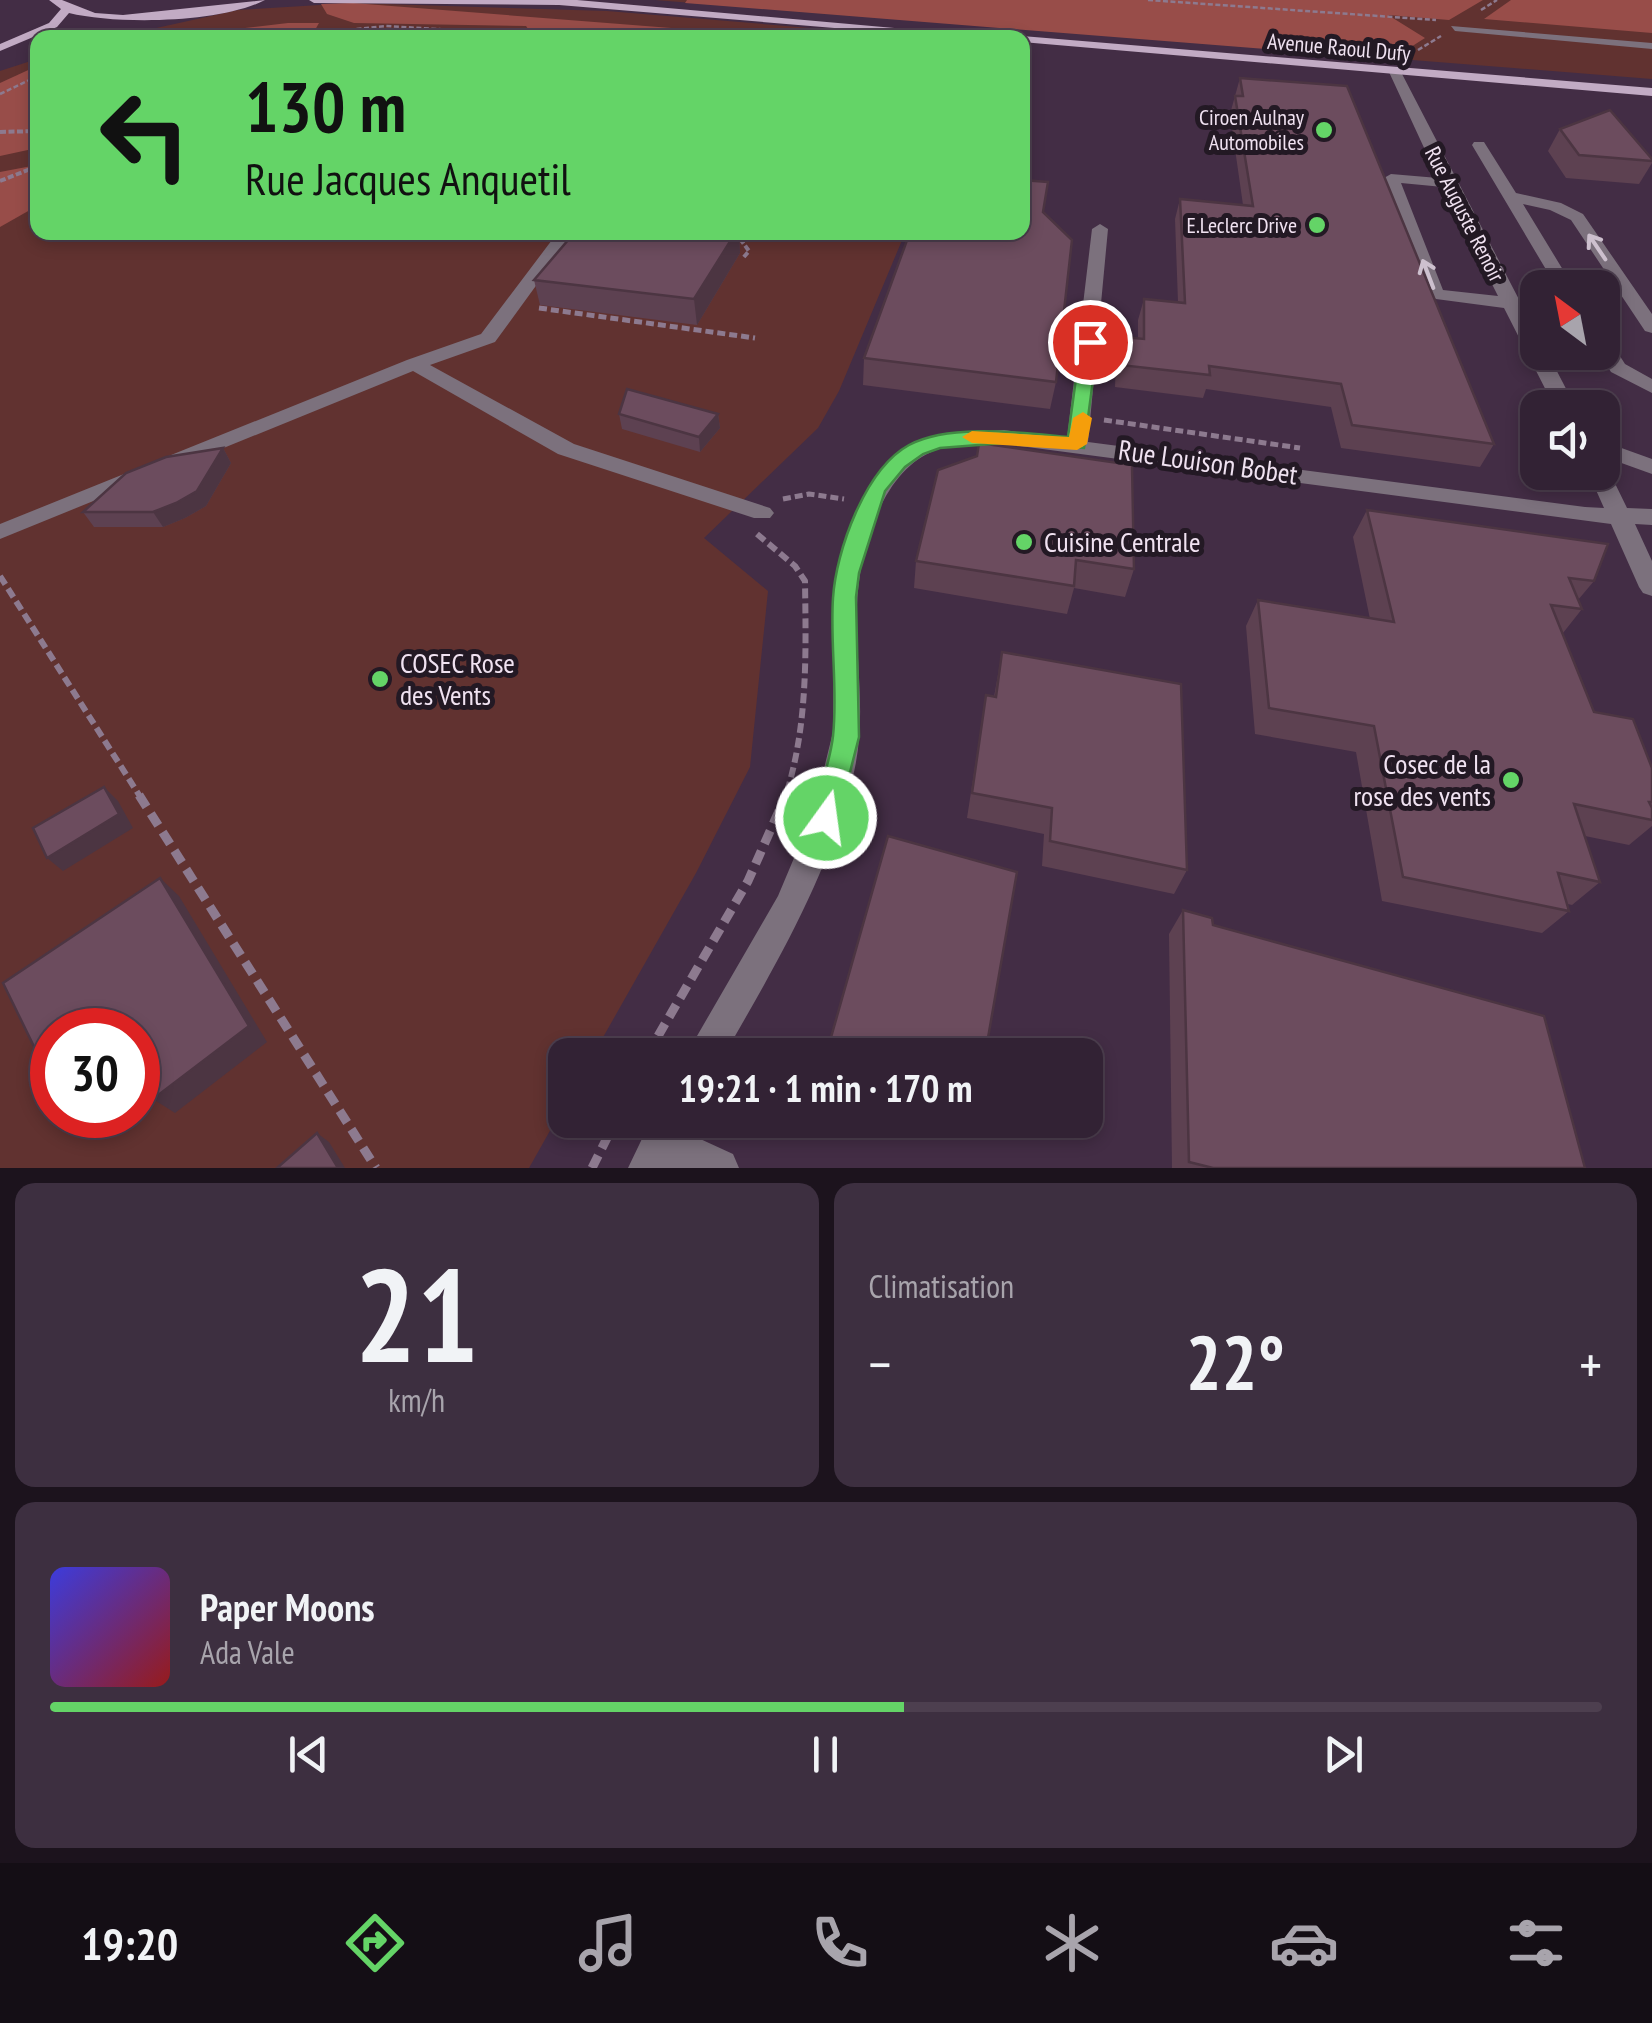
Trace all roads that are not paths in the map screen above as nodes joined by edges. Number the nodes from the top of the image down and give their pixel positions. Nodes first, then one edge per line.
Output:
1 (54, 0) edge
2 (260, 0) edge
3 (279, 0) edge
4 (314, 0) edge
5 (539, 0) edge
6 (238, 5) junction
7 (610, 6) junction
8 (67, 9) junction
9 (106, 16) junction
10 (1449, 24) road end
11 (42, 30) edge
12 (51, 30) edge
13 (904, 30) edge
14 (30, 36) edge
15 (1030, 40) edge
16 (1652, 46) edge
17 (0, 48) edge
18 (1394, 72) junction
19 (1652, 92) edge
20 (1479, 145) dead end
21 (1448, 183) junction
22 (1507, 196) junction
23 (1100, 230) dead end
24 (561, 240) edge
25 (1554, 270) edge
26 (1511, 303) junction
27 (1652, 328) edge
28 (414, 364) junction
29 (1620, 369) edge
30 (1652, 388) edge
31 (1557, 390) edge
32 (1077, 444) junction
33 (1620, 455) edge
34 (1652, 467) edge
35 (1607, 490) edge
36 (762, 514) road end
37 (1620, 518) junction
38 (1652, 518) edge
39 (3, 532) dead end
40 (1652, 588) edge
41 (714, 1038) edge
42 (660, 1143) edge
43 (719, 1168) edge

1 - 8 main road
2 - 6 main road
3 - 6 main road
4 - 7 main road
5 - 7 main road
6 - 9 main road
7 - 13 main road
8 - 9 main road
8 - 11 main road
9 - 12 main road
10 - 16 street
14 - 17 main road
15 - 18 main road, Avenue Raoul Dufy
18 - 19 main road, Avenue Raoul Dufy
18 - 21 street, Rue Auguste Renoir
20 - 22 street
21 - 26 street, Rue Auguste Renoir
26 -> 21 street
22 - 25 street
27 -> 22 street
23 - 32 street
24 - 28 street
26 - 31 street, Rue Auguste Renoir
28 - 36 street
28 - 39 street
29 - 30 street
32 - 37 street, Rue Louison Bobet
32 - 41 street, Rue Louison Bobet
33 - 34 street
35 - 37 street
37 - 38 street, Rue Louison Bobet
37 - 40 street
42 - 43 street

